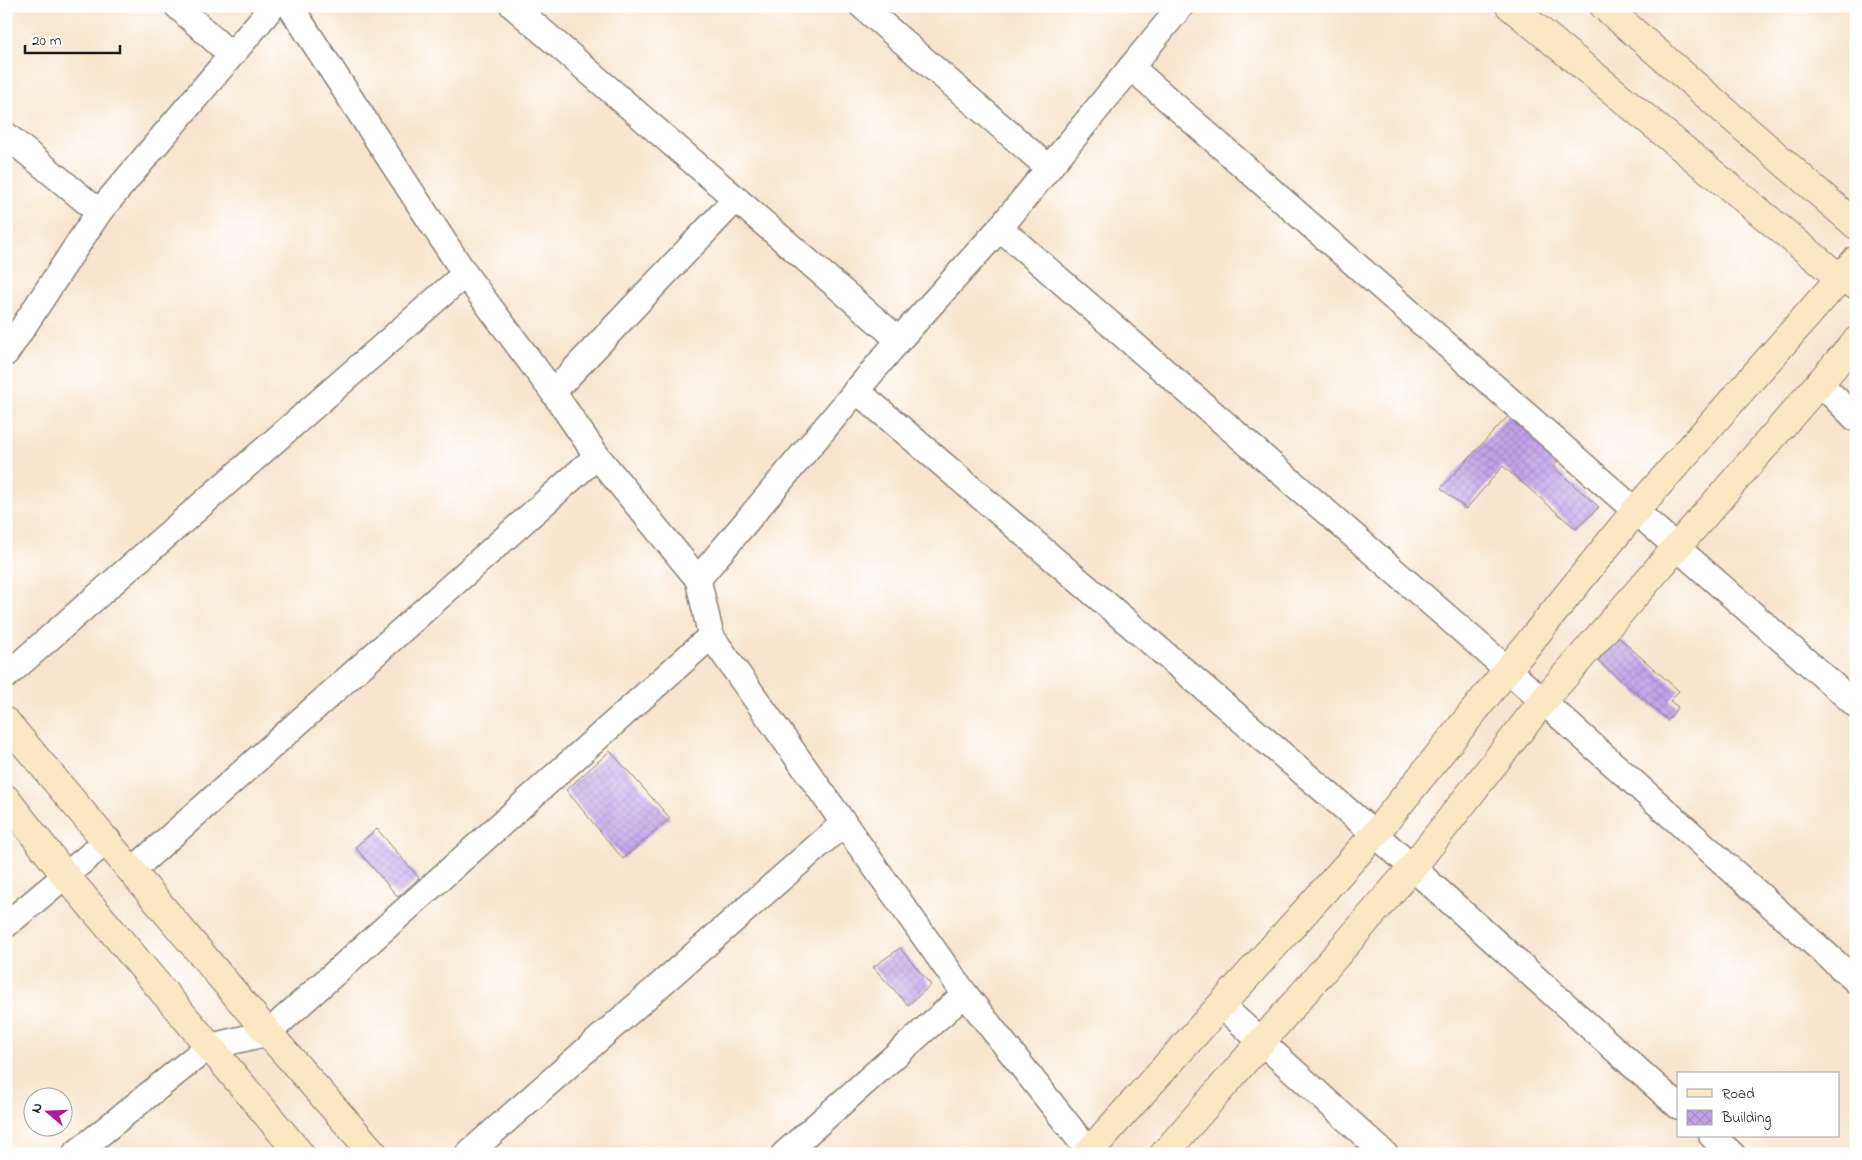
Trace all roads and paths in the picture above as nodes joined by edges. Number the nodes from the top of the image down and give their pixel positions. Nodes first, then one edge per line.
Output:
1 (177, 6) edge
2 (273, 6) edge
3 (290, 6) edge
4 (513, 6) edge
5 (862, 6) edge
6 (1181, 6) edge
7 (1510, 6) edge
8 (1604, 6) edge
9 (231, 55) junction
10 (1131, 67) junction
11 (6, 135) edge
12 (1049, 168) junction
13 (735, 200) junction
14 (99, 212) junction
15 (1856, 225) edge
16 (1000, 228) junction
17 (464, 274) junction
18 (1851, 275) edge
19 (899, 340) junction
20 (1856, 341) edge
21 (6, 353) edge
22 (1821, 384) junction
23 (856, 390) junction
24 (554, 392) junction
25 (1856, 418) edge
26 (598, 456) junction
27 (1636, 510) junction
28 (1676, 548) junction
29 (698, 579) junction
30 (711, 636) junction
31 (1508, 670) junction
32 (6, 676) edge
33 (1543, 701) junction
34 (1856, 705) edge
35 (6, 722) edge
36 (6, 800) edge
37 (844, 823) junction
38 (1375, 834) junction
39 (108, 840) junction
40 (1412, 868) junction
41 (133, 870) junction
42 (66, 875) junction
43 (6, 925) edge
44 (1856, 981) edge
45 (965, 994) junction
46 (1221, 1005) junction
47 (268, 1033) junction
48 (1263, 1042) junction
49 (208, 1047) junction
50 (1677, 1105) edge
51 (1714, 1138) edge
52 (1089, 1153) edge
53 (75, 1154) edge
54 (300, 1154) edge
55 (374, 1154) edge
56 (468, 1154) edge
57 (784, 1154) edge
58 (1164, 1154) edge
59 (1386, 1154) edge
60 (1732, 1154) edge

1 - 9 street
2 - 9 street
3 - 17 street
4 - 13 street
5 - 12 street
6 - 10 street
7 - 18 street
8 - 15 street
9 - 14 street
10 - 12 street
10 - 27 street
11 - 14 street
12 - 16 street
13 - 19 street
13 - 24 street
14 - 21 street
16 - 19 street
16 - 31 street
17 - 24 street
17 - 32 street
18 - 27 street
19 - 23 street
20 - 22 street
22 - 25 street
22 - 28 street
23 - 29 street
23 - 38 street
24 - 26 street
26 - 29 street
26 - 41 street
27 - 28 street
27 - 31 street
28 - 33 street
28 - 34 street
29 - 30 street
30 - 37 street
30 - 47 street
31 - 33 street
31 - 38 street
33 - 40 street
33 - 44 street
35 - 39 street
36 - 42 street
37 - 45 street
37 - 56 street
38 - 40 street
38 - 46 street
39 - 41 street
39 - 42 street
40 - 48 street
40 - 50 street
41 - 47 street
42 - 43 street
42 - 49 street
45 - 52 street
45 - 57 street
46 - 48 street
46 - 52 street
47 - 49 street
47 - 55 street
48 - 58 street
48 - 59 street
49 - 53 street
49 - 54 street
51 - 60 street

